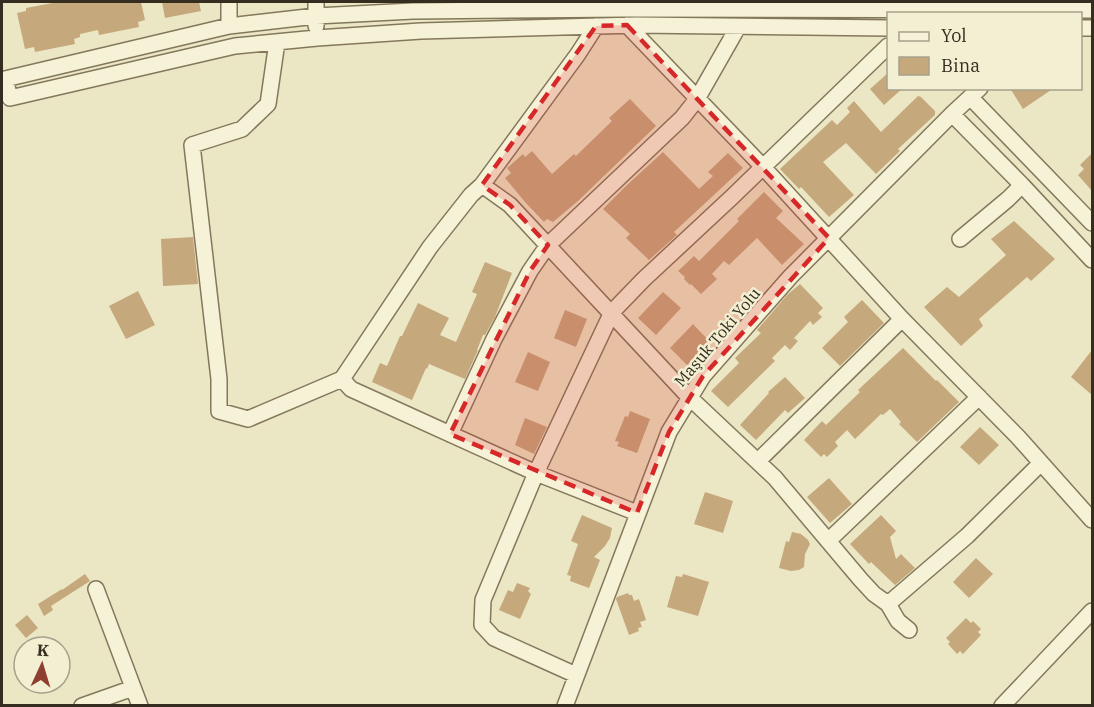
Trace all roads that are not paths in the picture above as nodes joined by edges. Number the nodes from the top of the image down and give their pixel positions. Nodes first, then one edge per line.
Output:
1 (229, 2) edge
2 (626, 5) edge
3 (756, 5) edge
4 (963, 5) edge
5 (316, 9) edge
6 (1083, 11) edge
7 (627, 25) junction
8 (229, 26) junction
9 (596, 26) junction
10 (738, 27) junction
11 (887, 28) edge
12 (317, 38) junction
13 (277, 42) junction
14 (887, 47) edge
15 (976, 93) edge
16 (697, 99) junction
17 (952, 114) junction
18 (763, 167) junction
19 (482, 185) junction
20 (1022, 185) junction
21 (1092, 223) edge
22 (829, 238) junction
23 (960, 239) dead end
24 (548, 245) junction
25 (1092, 260) edge
26 (612, 312) junction
27 (902, 319) junction
28 (342, 378) junction
29 (689, 397) junction
30 (979, 397) junction
31 (450, 434) junction
32 (758, 461) junction
33 (1041, 463) junction
34 (536, 473) junction
35 (638, 513) junction
36 (1092, 520) edge
37 (828, 541) junction
38 (96, 589) dead end
39 (888, 604) junction
40 (1092, 611) edge
41 (909, 630) dead end
42 (576, 675) junction
43 (133, 688) junction
44 (82, 705) edge
45 (140, 705) edge
46 (565, 705) edge
47 (1002, 705) edge

1 - 8 street
2 - 3 street
2 - 5 street
3 - 4 street
4 - 6 street
5 - 8 street
5 - 12 street
7 - 9 street
7 - 10 street
7 - 16 street
8 - 13 street
9 - 12 street
9 - 19 street
10 - 11 street
10 - 16 street
12 - 13 street
13 - 28 street
14 - 18 street
15 - 17 street, Maşuk Toki Yolu
15 - 21 street
16 - 18 street
16 - 24 street
17 - 20 street
17 - 22 street, Maşuk Toki Yolu
18 - 22 street
18 - 26 street
19 - 24 street
19 - 28 street
20 - 23 street
20 - 25 street
22 - 27 street
22 - 29 street, Maşuk Toki Yolu
24 - 26 street
24 - 31 street
26 - 29 street
26 - 34 street
27 - 30 street
27 - 32 street
28 - 31 street
29 - 32 street
29 - 35 street, Maşuk Toki Yolu
30 - 33 street
30 - 37 street
31 - 34 street
32 - 37 street
33 - 36 street
33 - 39 street
34 - 35 street
34 - 42 street
35 - 42 street, Maşuk Toki Yolu
37 - 39 street
38 - 43 street
39 - 41 street
40 - 47 street
42 - 46 street, Maşuk Toki Yolu
43 - 44 street
43 - 45 street

